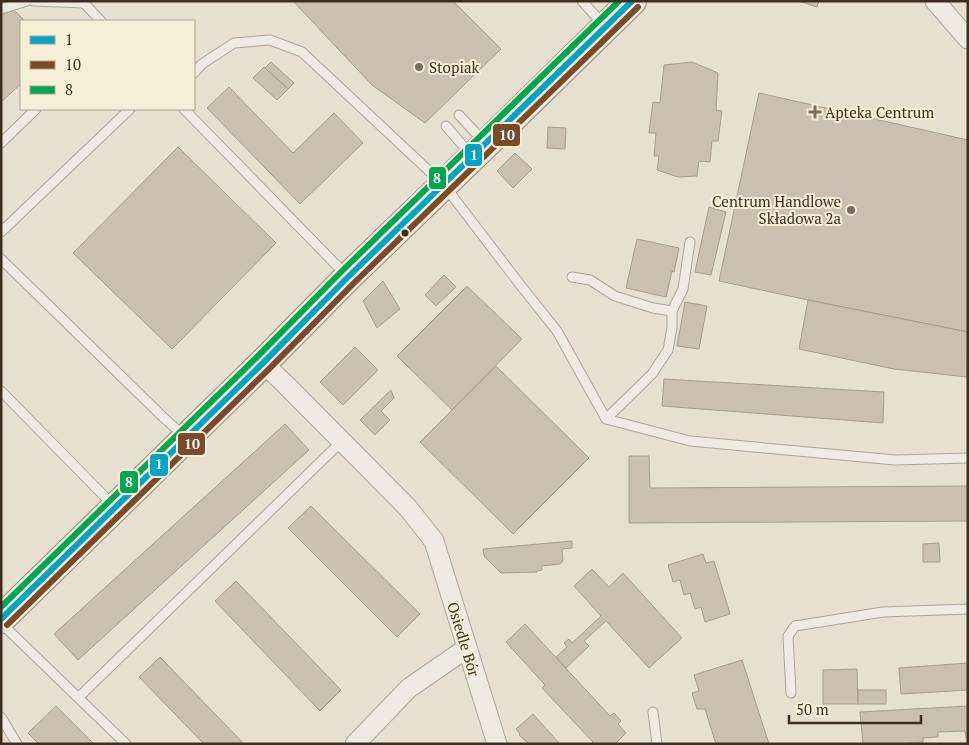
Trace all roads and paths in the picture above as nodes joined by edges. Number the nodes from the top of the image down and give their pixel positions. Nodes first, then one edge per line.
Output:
1 (26, 1) edge
2 (33, 1) edge
3 (582, 1) edge
4 (632, 1) edge
5 (934, 1) edge
6 (83, 2) edge
7 (1, 9) edge
8 (100, 20) edge
9 (605, 26) junction
10 (968, 39) edge
11 (195, 72) edge
12 (35, 110) edge
13 (129, 110) edge
14 (185, 110) edge
15 (459, 116) dead end
16 (446, 126) dead end
17 (1, 143) edge
18 (479, 151) junction
19 (444, 185) junction
20 (1, 232) edge
21 (690, 242) dead end
22 (1, 259) edge
23 (348, 277) junction
24 (572, 277) dead end
25 (672, 311) junction
26 (263, 363) junction
27 (1, 391) edge
28 (606, 419) junction
29 (186, 438) junction
30 (341, 442) junction
31 (968, 458) edge
32 (115, 507) junction
33 (968, 609) edge
34 (1, 619) edge
35 (1, 623) edge
36 (466, 648) junction
37 (791, 693) dead end
38 (78, 697) junction
39 (653, 712) dead end
40 (1, 717) edge
41 (17, 744) edge
42 (126, 744) edge
43 (354, 744) edge
44 (498, 744) edge
45 (657, 744) edge

1 - 7 lane
2 - 6 lane
3 - 9 lane
4 - 9 main road
5 - 10 street
6 - 8 lane
9 - 18 main road
11 - 19 lane
12 - 17 lane
13 - 20 lane
14 - 23 lane
15 - 18 lane
16 - 18 lane
18 - 19 main road
19 - 23 main road
19 - 28 lane
21 - 25 lane
22 - 29 lane
23 - 26 main road
24 - 25 lane
25 - 28 lane
26 - 29 main road
26 - 30 street, Osiedle Bór
27 - 32 lane
28 - 31 lane
29 - 32 main road
30 - 36 street, Osiedle Bór
30 - 38 lane
32 - 34 main road
33 - 37 lane
35 - 38 lane
36 - 43 street
36 - 44 street, Osiedle Bór
38 - 42 lane
39 - 45 lane
40 - 41 lane

